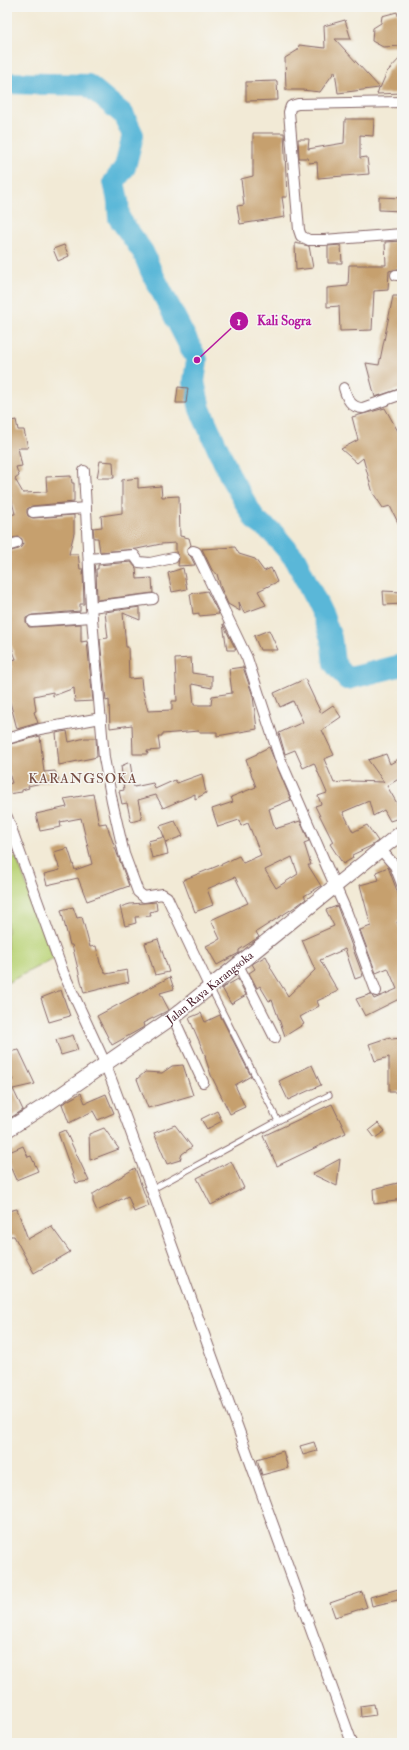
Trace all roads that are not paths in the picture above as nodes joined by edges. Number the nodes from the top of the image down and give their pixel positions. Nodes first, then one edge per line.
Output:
1 (402, 102) edge
2 (402, 234) edge
3 (344, 388) dead end
4 (402, 394) edge
5 (84, 471) dead end
6 (86, 508) junction
7 (33, 512) dead end
8 (193, 551) dead end
9 (173, 558) dead end
10 (89, 559) junction
11 (153, 599) dead end
12 (92, 612) junction
13 (32, 621) dead end
14 (101, 718) junction
15 (7, 738) edge
16 (7, 817) edge
17 (402, 832) edge
18 (381, 850) junction
19 (402, 884) edge
20 (335, 885) junction
21 (238, 965) junction
22 (210, 988) junction
23 (376, 992) dead end
24 (173, 1017) junction
25 (275, 1038) dead end
26 (105, 1063) junction
27 (203, 1082) dead end
28 (329, 1095) dead end
29 (278, 1121) junction
30 (7, 1130) edge
31 (151, 1190) junction
32 (352, 1743) edge

1 - 2 street
3 - 4 street
5 - 6 street
6 - 7 street
6 - 10 street
8 - 20 street
9 - 10 street
10 - 12 street
11 - 12 street
12 - 13 street
12 - 14 street
14 - 15 street
14 - 22 street
16 - 26 street
17 - 18 main road, Jalan Raya Karangsoka
18 - 19 street
18 - 20 main road, Jalan Raya Karangsoka
20 - 21 main road, Jalan Raya Karangsoka
20 - 23 street
21 - 22 main road, Jalan Raya Karangsoka
21 - 25 street
22 - 24 main road, Jalan Raya Karangsoka
22 - 29 lane
24 - 26 main road, Jalan Raya Karangsoka
24 - 27 street
26 - 30 main road, Jalan Raya Karangsoka
26 - 31 street
28 - 29 lane
29 - 31 lane
31 - 32 street

